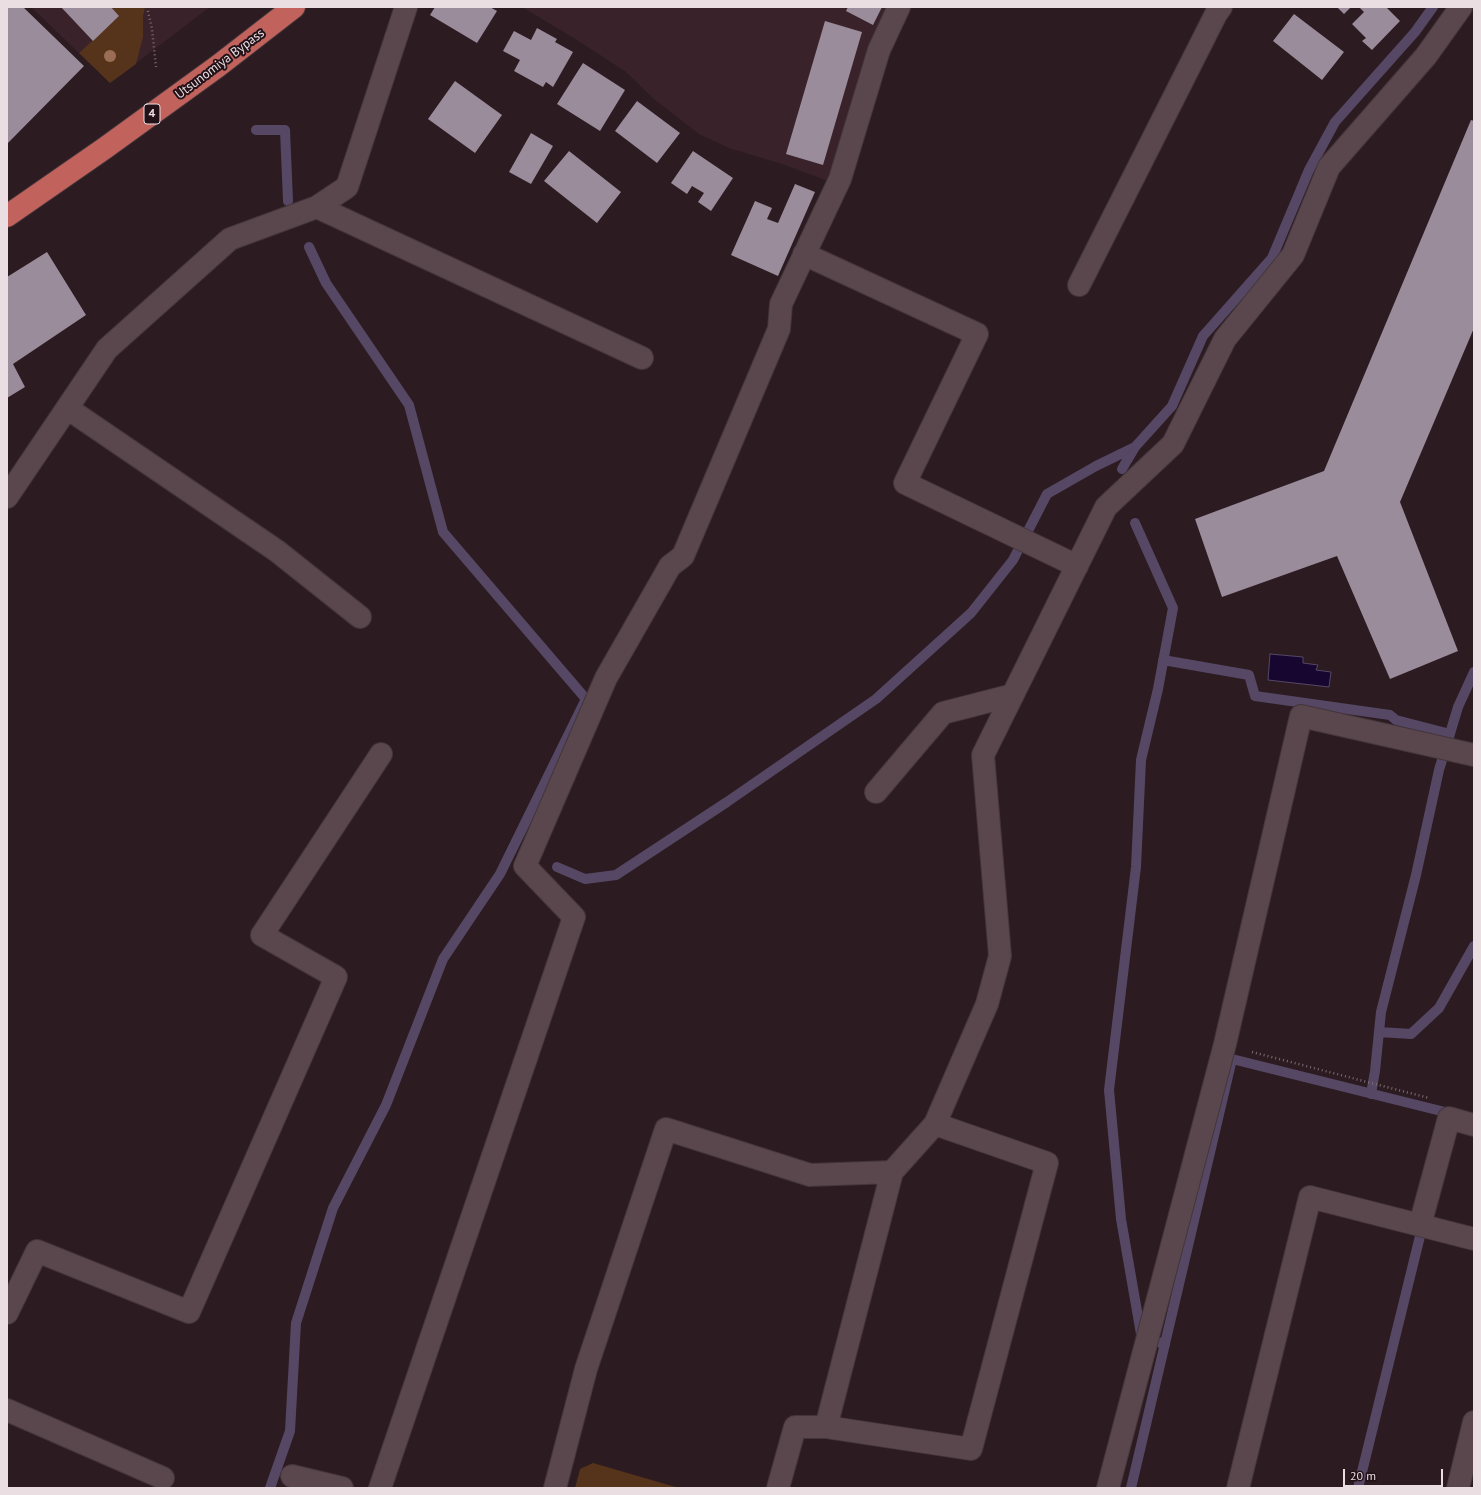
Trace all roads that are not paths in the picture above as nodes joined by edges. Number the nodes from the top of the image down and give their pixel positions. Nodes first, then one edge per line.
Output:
1 (294, 7) edge
2 (406, 7) edge
3 (899, 7) edge
4 (1221, 7) edge
5 (1460, 7) edge
6 (317, 207) junction
7 (7, 216) edge
8 (804, 254) junction
9 (1079, 285) dead end
10 (642, 358) dead end
11 (67, 408) junction
12 (7, 497) edge
13 (1077, 566) junction
14 (360, 617) dead end
15 (1013, 695) junction
16 (381, 754) dead end
17 (1474, 755) edge
18 (876, 792) dead end
19 (935, 1124) junction
20 (1474, 1125) edge
21 (892, 1172) junction
22 (1420, 1225) junction
23 (1474, 1239) edge
24 (7, 1313) edge
25 (7, 1410) edge
26 (1474, 1422) edge
27 (826, 1427) junction
28 (292, 1476) dead end
29 (163, 1478) dead end
30 (342, 1488) edge
31 (380, 1488) edge
32 (555, 1488) edge
33 (778, 1488) edge
34 (1108, 1488) edge
35 (1238, 1488) edge
36 (1458, 1488) edge

1 - 7 highway, Utsunomiya Bypass / 4
2 - 6 street
3 - 8 street
4 - 9 street
5 - 13 street
6 - 10 street
6 - 11 street
8 - 13 street
8 - 31 street
11 - 12 street
11 - 14 street
13 - 15 street
15 - 18 street
15 - 19 street
16 - 24 street
17 - 34 street
19 - 21 street
19 - 27 street
20 - 22 street
21 - 27 street
21 - 32 street
22 - 23 street
22 - 35 street
25 - 29 street
26 - 36 street
27 - 33 street
28 - 30 street

